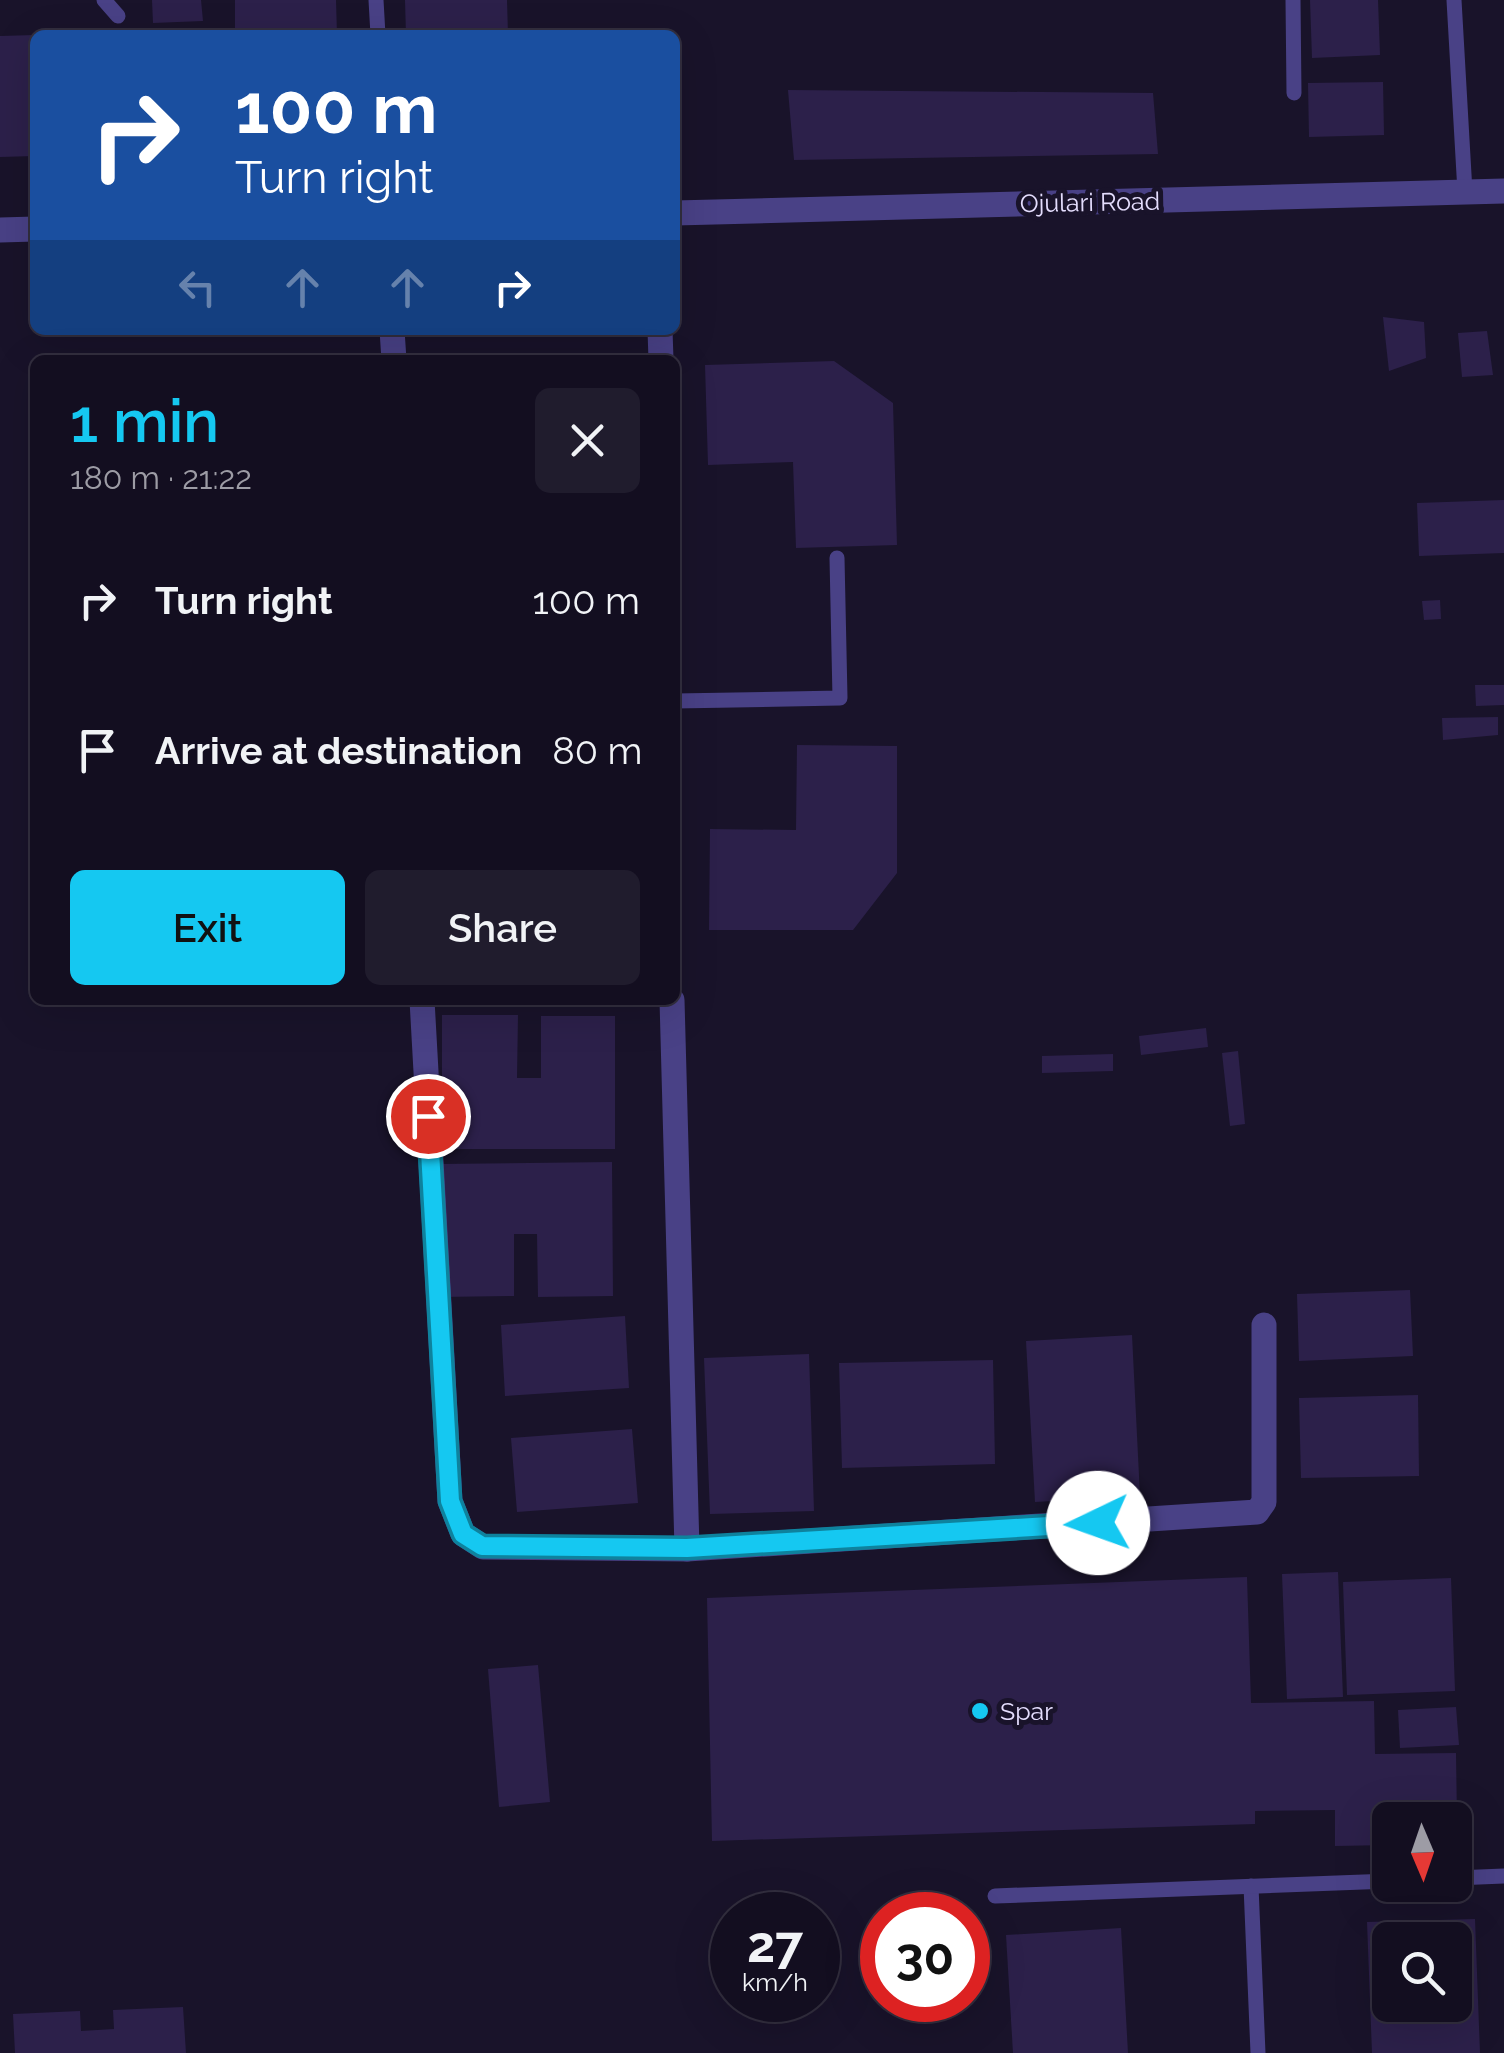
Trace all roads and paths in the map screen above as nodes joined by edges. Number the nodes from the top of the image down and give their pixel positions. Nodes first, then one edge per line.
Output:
1 (104, 0) edge
2 (376, 0) edge
3 (1293, 0) edge
4 (1454, 0) edge
5 (118, 16) dead end
6 (378, 30) edge
7 (1294, 93) dead end
8 (1504, 191) edge
9 (1465, 192) junction
10 (680, 212) edge
11 (30, 229) edge
12 (0, 230) edge
13 (837, 558) dead end
14 (680, 701) edge
15 (422, 1005) edge
16 (672, 1005) edge
17 (1264, 1325) dead end
18 (687, 1548) junction
19 (1504, 1876) edge
20 (1472, 1877) edge
21 (1372, 1881) edge
22 (1251, 1886) junction
23 (995, 1896) dead end
24 (1258, 2053) edge

1 - 5 lane
2 - 6 lane
3 - 7 lane
4 - 9 lane
8 - 9 street, Ojulari Road
9 - 10 street, Ojulari Road
11 - 12 street
13 - 14 lane
15 - 18 street
16 - 18 street
17 - 18 street
19 - 20 lane
21 - 22 lane
22 - 23 lane
22 - 24 lane

